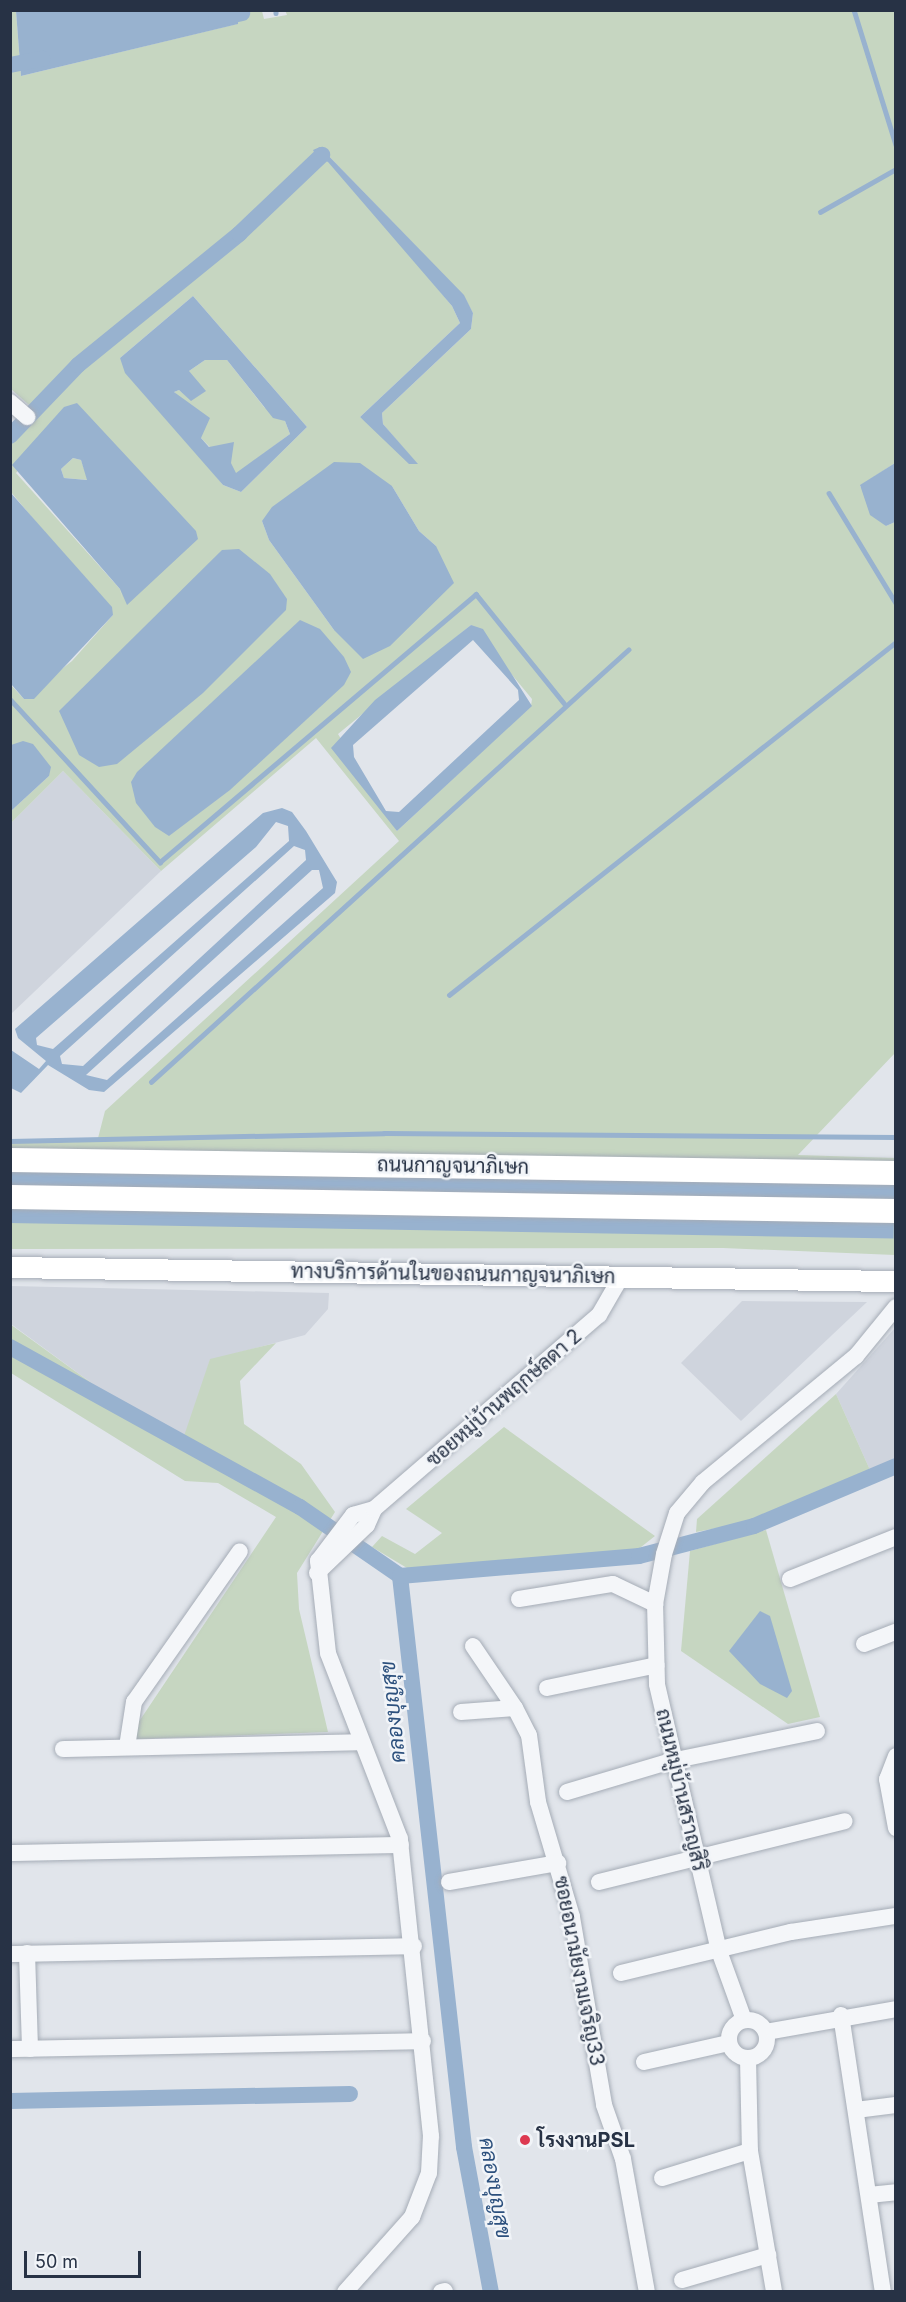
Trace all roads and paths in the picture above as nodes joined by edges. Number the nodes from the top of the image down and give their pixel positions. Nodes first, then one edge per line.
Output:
1 (10, 402) edge
2 (27, 417) dead end
3 (10, 1160) edge
4 (896, 1173) edge
5 (10, 1197) edge
6 (896, 1211) edge
7 (10, 1267) edge
8 (621, 1277) junction
9 (896, 1281) edge
10 (896, 1307) edge
11 (374, 1509) junction
12 (896, 1537) edge
13 (240, 1551) dead end
14 (327, 1556) junction
15 (790, 1579) dead end
16 (519, 1599) dead end
17 (655, 1604) junction
18 (896, 1632) edge
19 (864, 1644) dead end
20 (473, 1646) dead end
21 (657, 1665) junction
22 (547, 1688) dead end
23 (515, 1708) junction
24 (461, 1712) dead end
25 (817, 1731) dead end
26 (360, 1742) junction
27 (127, 1747) junction
28 (63, 1749) dead end
29 (896, 1756) edge
30 (671, 1761) junction
31 (567, 1792) dead end
32 (845, 1821) dead end
33 (896, 1828) edge
34 (401, 1845) junction
35 (10, 1853) edge
36 (694, 1854) junction
37 (558, 1863) junction
38 (449, 1882) dead end
39 (599, 1882) dead end
40 (896, 1916) edge
41 (414, 1946) junction
42 (719, 1951) junction
43 (19, 1953) edge
44 (621, 1973) dead end
45 (896, 2009) edge
46 (842, 2015) junction
47 (744, 2020) junction
48 (766, 2032) junction
49 (423, 2041) junction
50 (728, 2043) junction
51 (10, 2049) edge
52 (30, 2049) junction
53 (748, 2058) junction
54 (644, 2062) dead end
55 (896, 2105) edge
56 (856, 2110) junction
57 (750, 2151) junction
58 (662, 2178) dead end
59 (896, 2192) edge
60 (869, 2195) junction
61 (768, 2255) junction
62 (682, 2280) dead end
63 (887, 2285) edge
64 (345, 2292) edge
65 (647, 2292) edge
66 (774, 2292) edge

1 - 2 street
3 - 4 highway, ถนนกาญจนาภิเษก
5 - 6 highway, ถนนกาญจนาภิเษก
7 - 8 main road, ทางบริการด้านในของถนนกาญจนาภิเษก
8 - 9 main road, ทางบริการด้านในของถนนกาญจนาภิเษก
8 - 11 street, ซอยหมู่บ้านพฤกษ์ลดา 2
10 - 17 street, ถนนหมู่บ้านสราญสิริ
11 - 14 street, ซอยหมู่บ้านพฤกษ์ลดา 2
11 - 14 street, ซอยหมู่บ้านพฤกษ์ลดา 2
12 - 15 street
13 - 27 street
14 - 26 street
16 - 17 street
17 - 21 street, ถนนหมู่บ้านสราญสิริ
18 - 19 street
20 - 23 street, ซอยอนามัยงามเจริญ33
21 - 22 street
21 - 30 street, ถนนหมู่บ้านสราญสิริ
23 - 24 street
23 - 37 street, ซอยอนามัยงามเจริญ33
25 - 30 street
26 - 27 street
26 - 34 street
27 - 28 street
29 - 33 street
30 - 31 street
30 - 36 street, ถนนหมู่บ้านสราญสิริ
32 - 36 street
34 - 35 street
34 - 41 street
36 - 39 street
36 - 42 street, ถนนหมู่บ้านสราญสิริ
37 - 38 street
37 - 65 street, ซอยอนามัยงามเจริญ33
40 - 42 street
41 - 43 street
41 - 49 street
42 - 44 street
42 - 47 street, ถนนหมู่บ้านสราญสิริ
43 - 52 street
45 - 46 street
46 - 48 street
46 - 56 street
47 - 48 street
47 - 50 street
48 - 53 street
49 - 52 street
49 - 64 street
50 - 53 street
50 - 54 street
51 - 52 street
53 - 57 street
55 - 56 street
56 - 60 street
57 - 58 street
57 - 61 street
59 - 60 street
60 - 63 street
61 - 62 street
61 - 66 street

